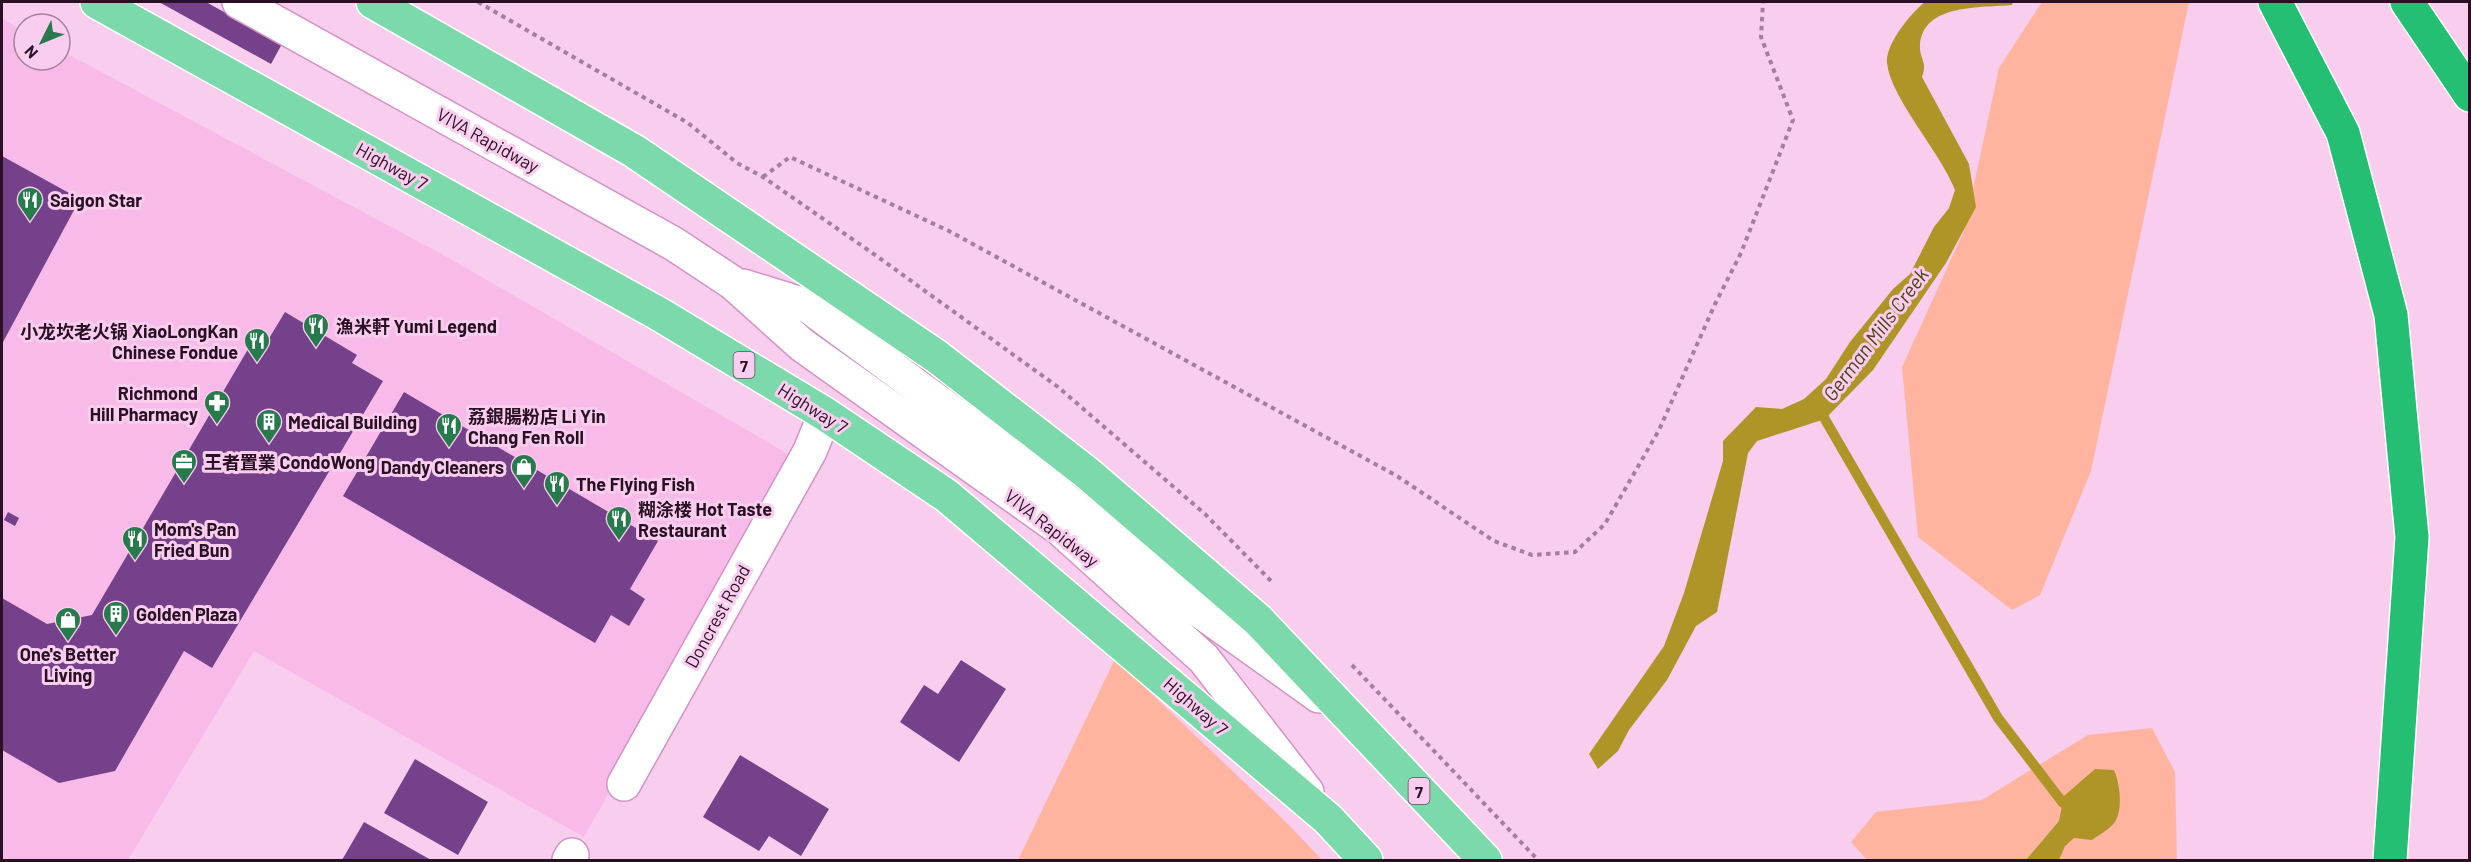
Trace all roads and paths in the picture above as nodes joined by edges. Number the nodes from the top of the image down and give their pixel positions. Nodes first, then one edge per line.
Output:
1 (97, 2) edge
2 (239, 2) edge
3 (373, 2) edge
4 (478, 2) edge
5 (1763, 2) edge
6 (2274, 2) edge
7 (2407, 2) edge
8 (2469, 95) edge
9 (737, 163) dead end
10 (763, 177) dead end
11 (733, 283) junction
12 (825, 414) junction
13 (1354, 721) junction
14 (624, 784) dead end
15 (1328, 819) junction
16 (1366, 861) edge
17 (1485, 861) edge
18 (2390, 861) edge

1 - 12 main road, Highway 7 / 7
2 - 11 street, VIVA Rapidway
3 - 13 main road, 7
4 - 9 path
5 - 10 path
6 - 18 highway
7 - 8 highway
11 - 13 street, VIVA Rapidway
11 - 15 street, VIVA Rapidway
12 - 14 street, Doncrest Road
12 - 15 main road, Highway 7 / 7
13 - 17 main road, 7
15 - 16 main road, Highway 7 / 7

